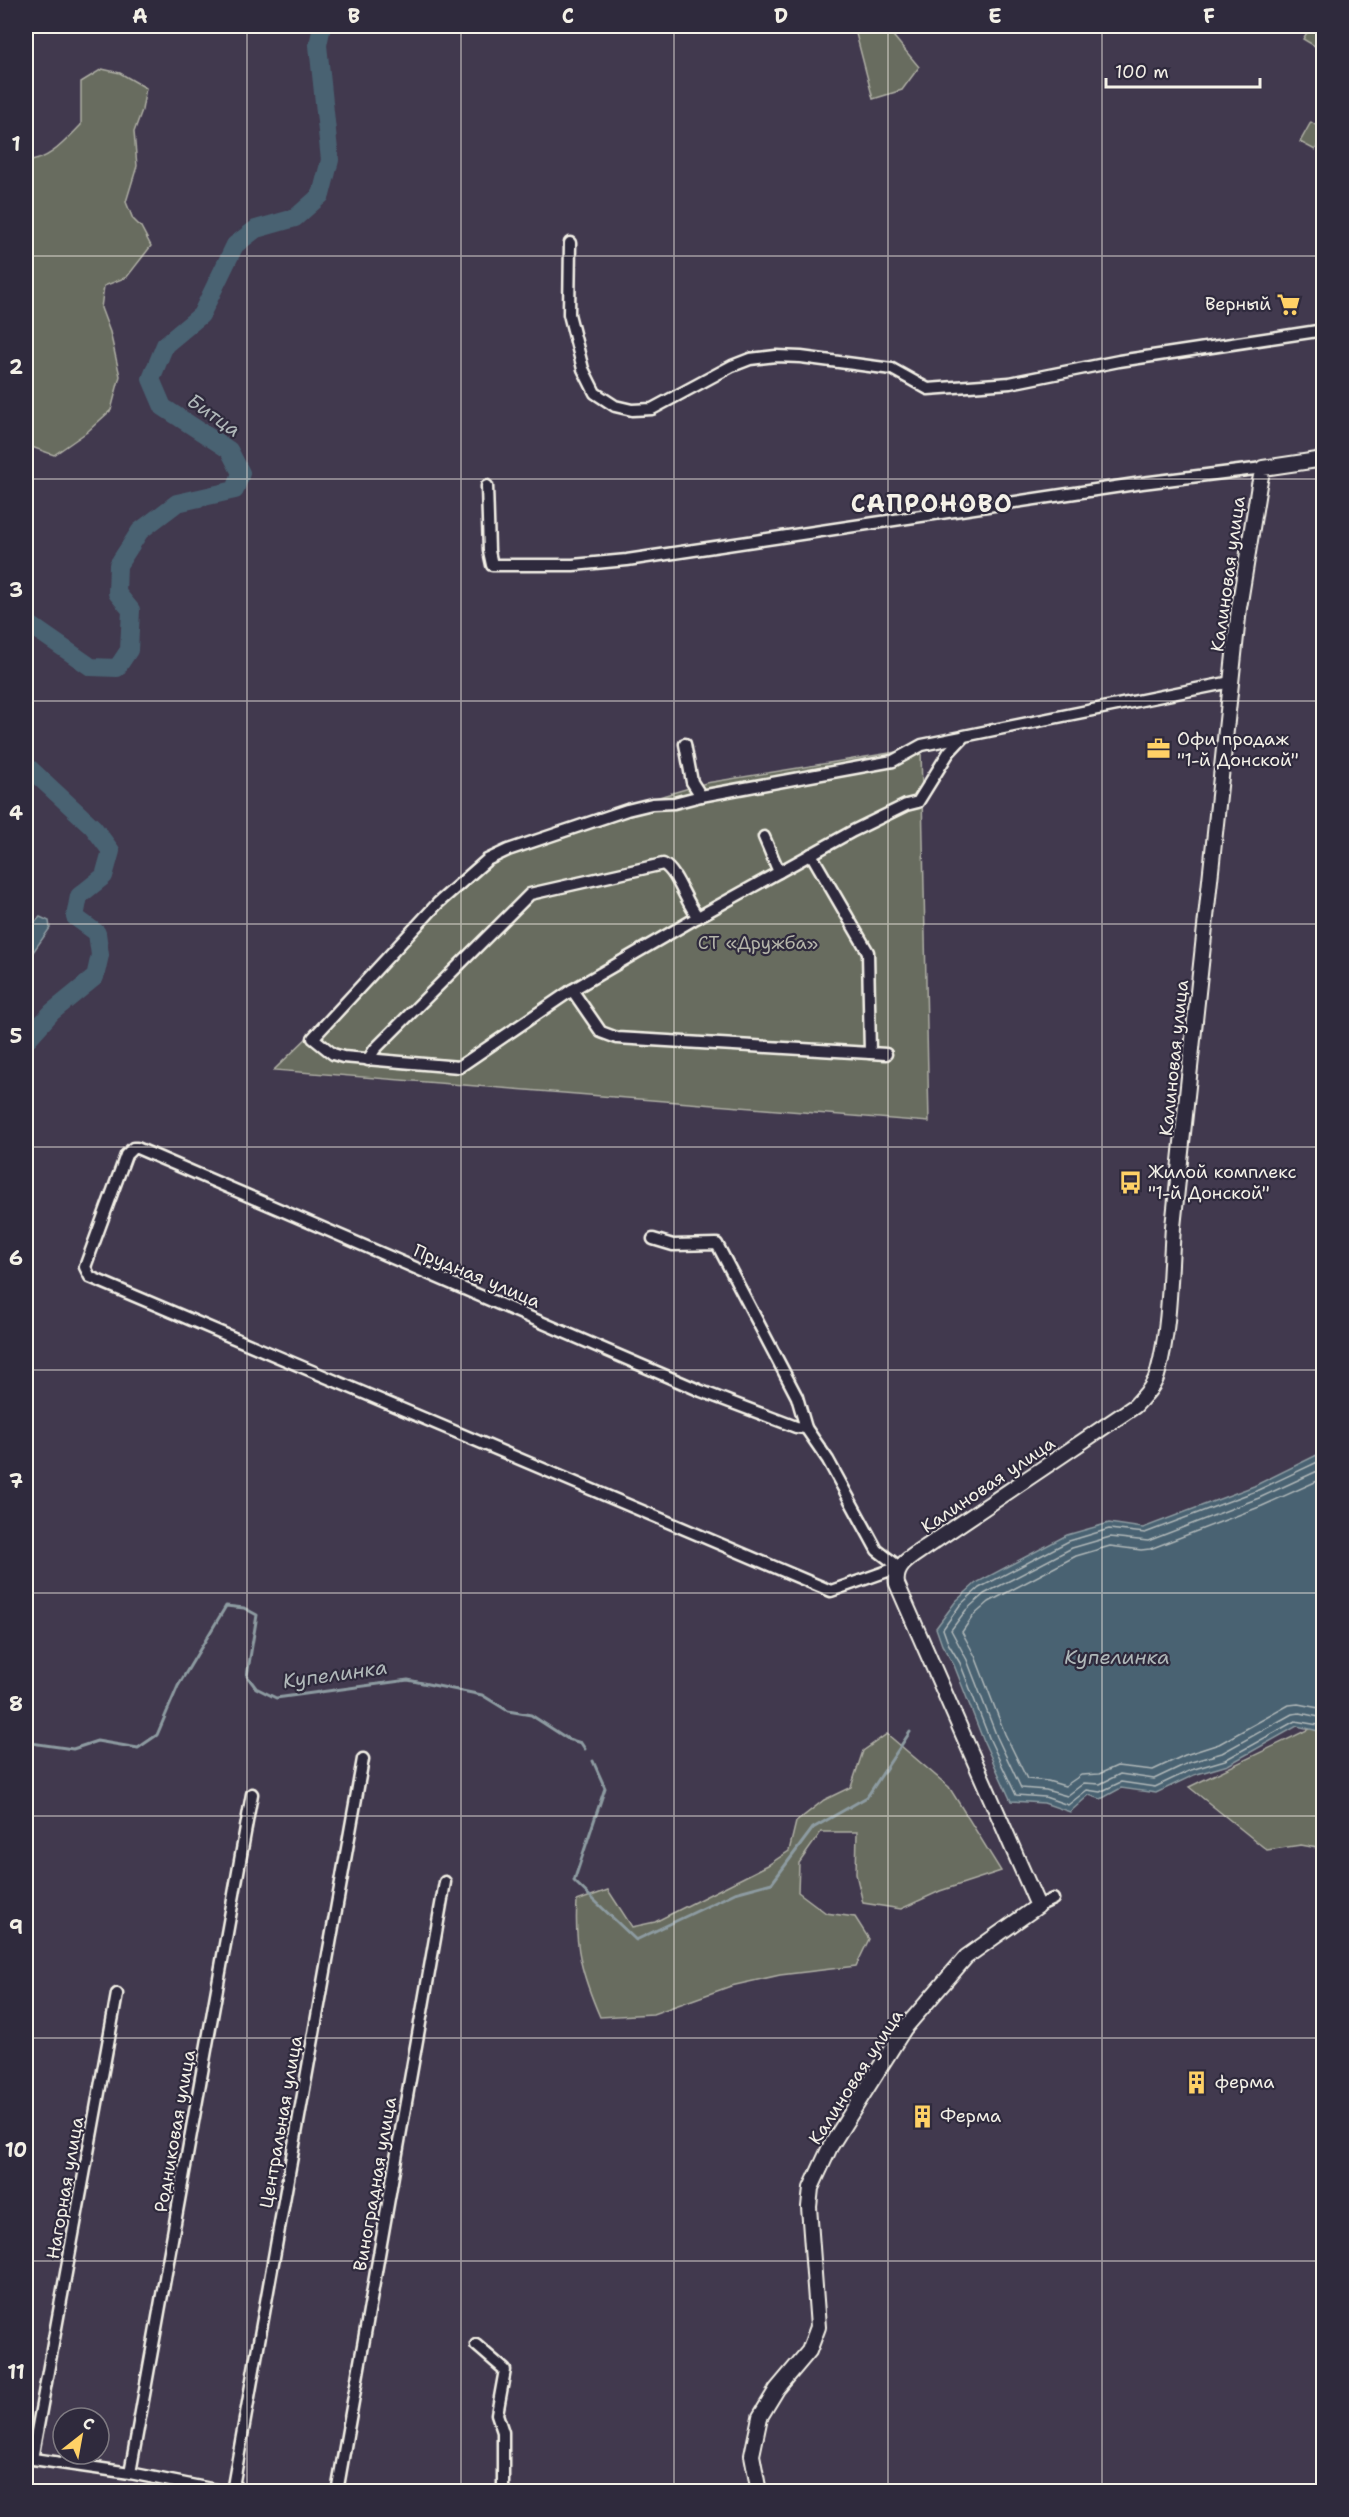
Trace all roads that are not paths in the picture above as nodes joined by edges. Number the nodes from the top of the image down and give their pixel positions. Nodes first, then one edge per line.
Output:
1 (570, 243) dead end
2 (1323, 330) edge
3 (1323, 459) edge
4 (1263, 468) junction
5 (488, 486) dead end
6 (1232, 682) junction
7 (964, 736) junction
8 (685, 744) dead end
9 (701, 796) junction
10 (764, 837) dead end
11 (811, 854) junction
12 (779, 872) junction
13 (698, 917) junction
14 (572, 990) junction
15 (870, 1053) junction
16 (886, 1054) dead end
17 (368, 1060) junction
18 (653, 1239) dead end
19 (806, 1428) junction
20 (899, 1567) junction
21 (363, 1759) dead end
22 (252, 1794) dead end
23 (445, 1882) dead end
24 (1053, 1899) dead end
25 (1038, 1906) junction
26 (117, 1994) dead end
27 (476, 2345) dead end
28 (29, 2458) edge
29 (130, 2473) junction
30 (226, 2492) edge
31 (232, 2492) edge
32 (337, 2492) edge
33 (503, 2492) edge
34 (759, 2492) edge

1 - 2 street
3 - 4 street
4 - 5 street
4 - 6 street, Калиновая улица
6 - 7 street
6 - 20 street, Калиновая улица
7 - 9 street
7 - 11 street
8 - 9 street
9 - 17 street
10 - 12 street
11 - 12 street
11 - 15 street
12 - 13 street
13 - 14 street
13 - 17 street
14 - 15 street
14 - 17 street
15 - 16 street
18 - 19 street
19 - 20 street
19 - 20 street, Прудная улица
20 - 25 street
21 - 31 street, Центральная улица
22 - 29 street, Родниковая улица
23 - 32 street, Виноградная улица
24 - 25 street
25 - 34 street, Калиновая улица
26 - 28 street, Нагорная улица
27 - 33 street
28 - 29 street
29 - 30 street

